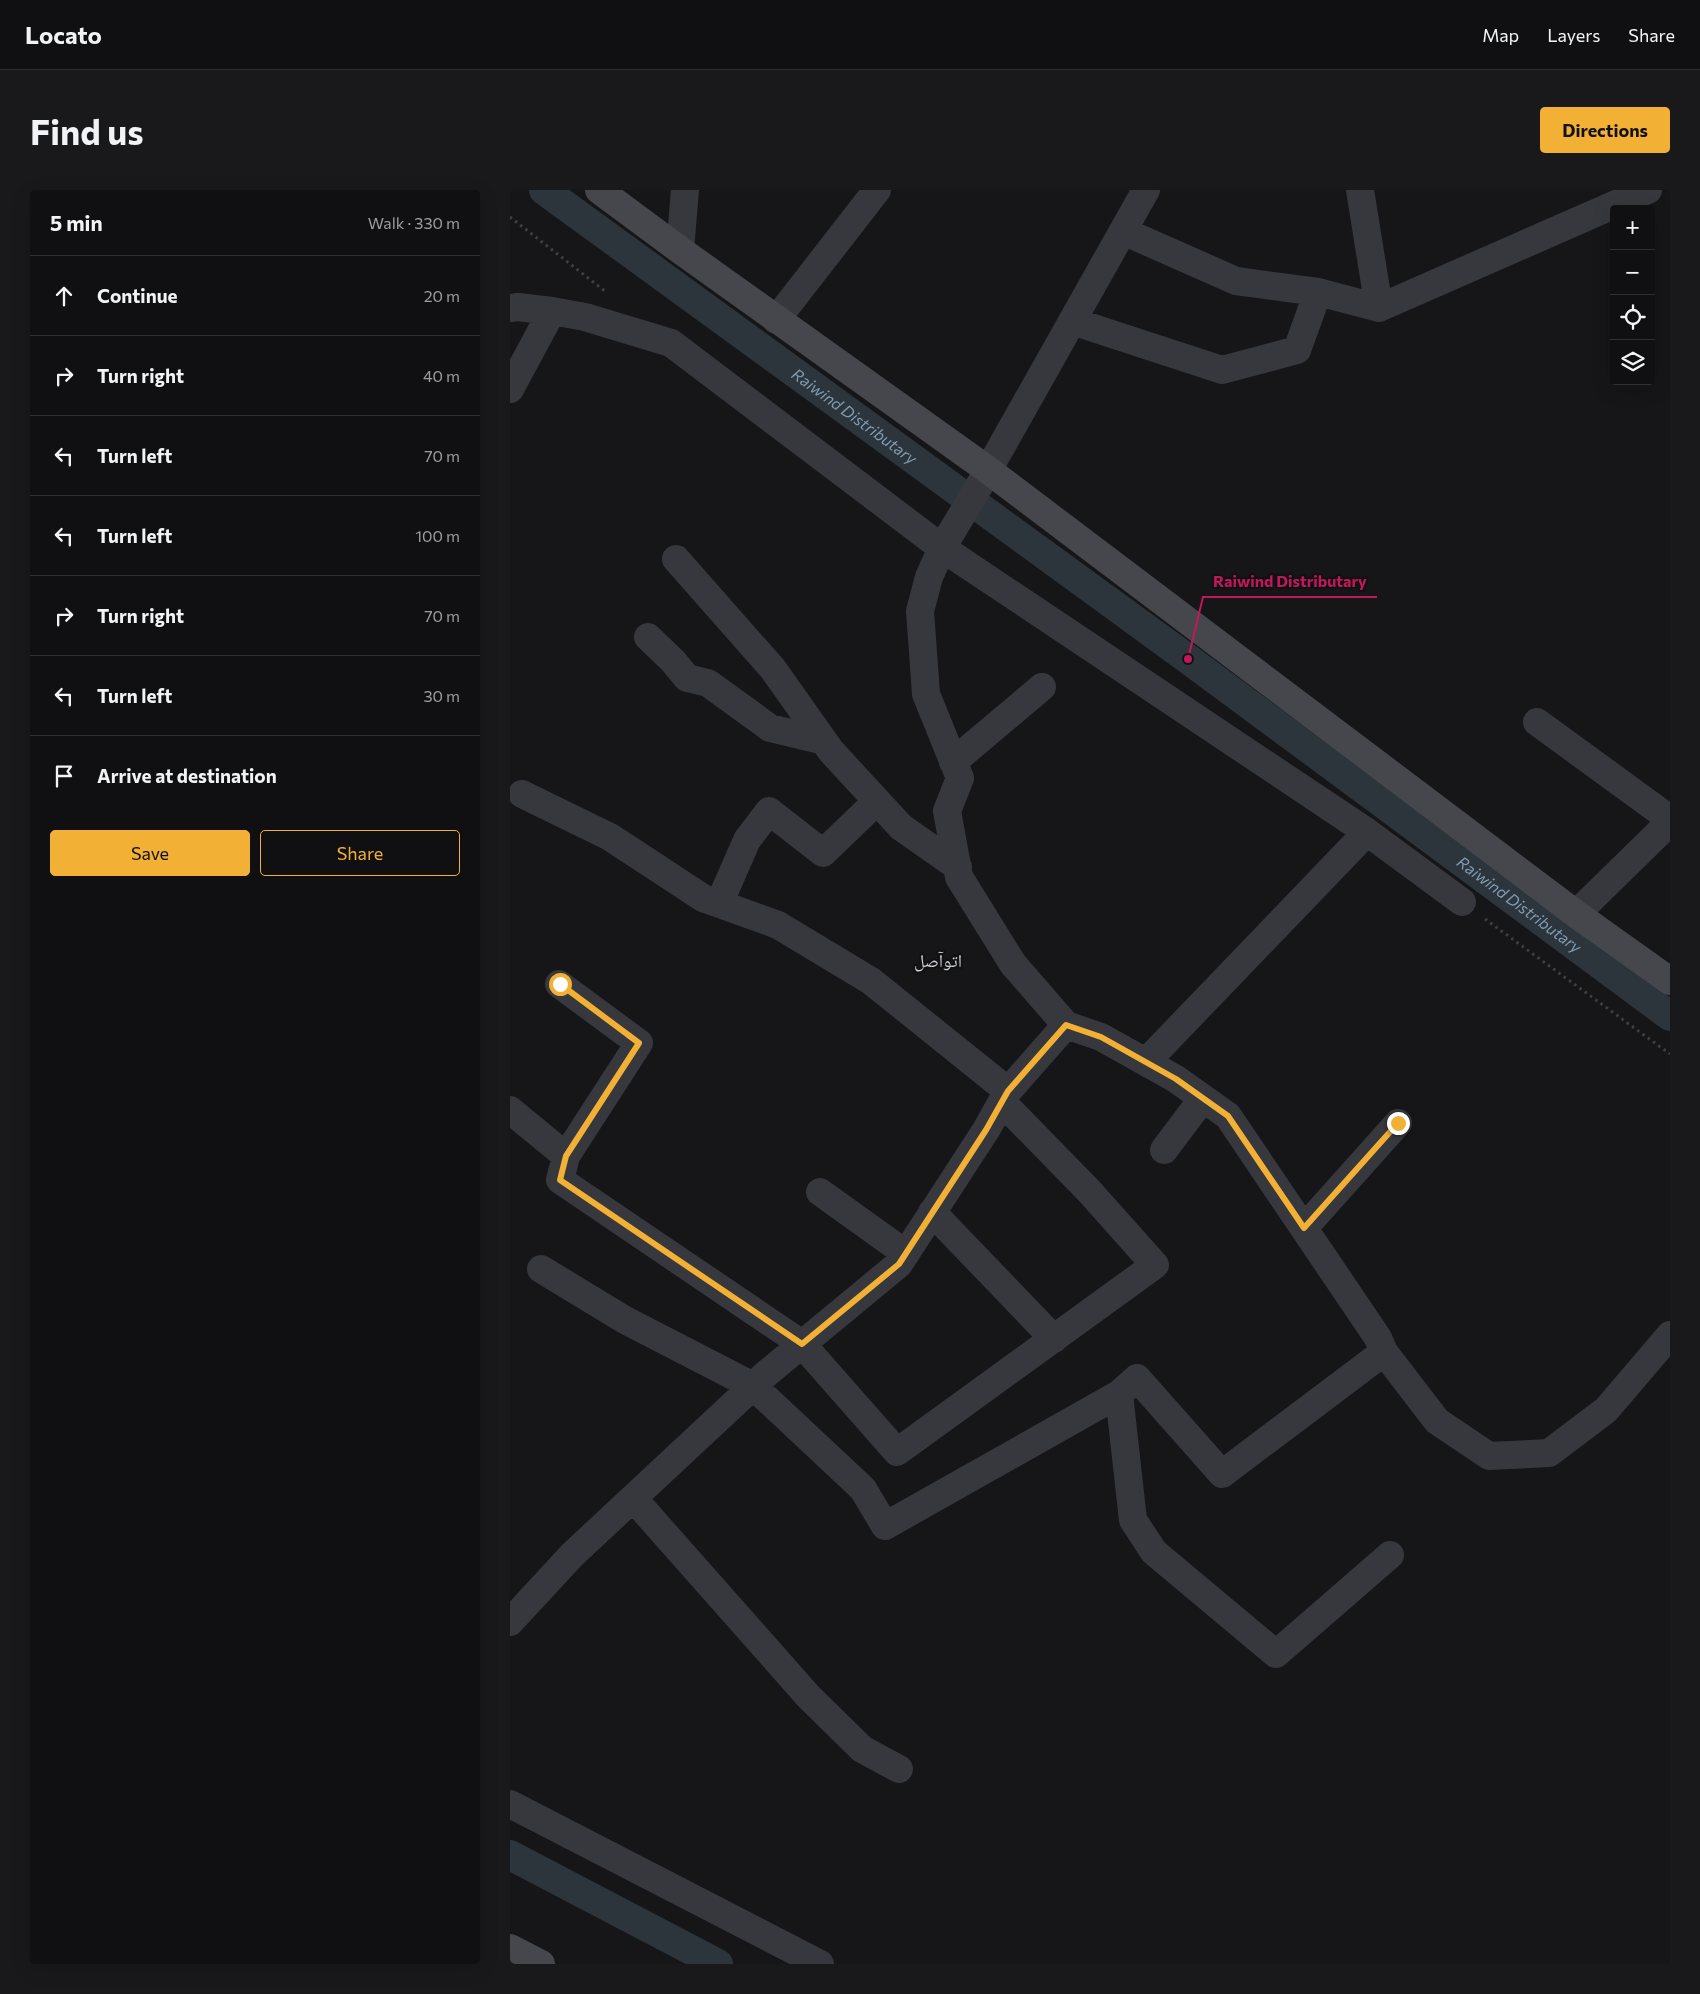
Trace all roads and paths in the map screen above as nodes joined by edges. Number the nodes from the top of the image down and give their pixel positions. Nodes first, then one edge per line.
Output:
1 (685, 190) edge
2 (877, 190) edge
3 (1146, 190) edge
4 (1360, 190) edge
5 (1648, 190) edge
6 (613, 195) edge
7 (510, 217) edge
8 (1123, 232) junction
9 (680, 250) junction
10 (1318, 292) junction
11 (610, 295) dead end
12 (510, 308) edge
13 (1379, 308) junction
14 (552, 311) junction
15 (776, 320) junction
16 (1072, 321) junction
17 (510, 390) edge
18 (985, 476) junction
19 (942, 548) junction
20 (676, 559) dead end
21 (648, 637) dead end
22 (1042, 687) dead end
23 (1537, 722) dead end
24 (824, 741) junction
25 (953, 762) junction
26 (522, 794) dead end
27 (877, 801) junction
28 (1670, 820) edge
29 (1367, 832) junction
30 (958, 867) junction
31 (1462, 902) joint
32 (719, 904) junction
33 (1576, 914) junction
34 (1670, 980) edge
35 (560, 984) dead end
36 (1066, 1025) junction
37 (1670, 1054) edge
38 (1146, 1062) junction
39 (1004, 1096) junction
40 (1203, 1098) junction
41 (510, 1110) edge
42 (1398, 1123) dead end
43 (1164, 1150) dead end
44 (566, 1156) junction
45 (820, 1192) dead end
46 (932, 1212) junction
47 (1304, 1228) junction
48 (905, 1253) junction
49 (542, 1269) dead end
50 (1670, 1335) edge
51 (1054, 1339) junction
52 (802, 1344) junction
53 (1384, 1352) junction
54 (753, 1386) junction
55 (1119, 1394) junction
56 (634, 1498) junction
57 (1390, 1555) dead end
58 (510, 1622) edge
59 (899, 1769) dead end
60 (510, 1804) edge
61 (510, 1948) edge
62 (541, 1964) edge
63 (820, 1964) edge

1 - 9 street
2 - 15 street
3 - 8 street
4 - 13 street
5 - 13 street
6 - 9 street
7 - 11 path
8 - 10 street
8 - 16 street
9 - 15 street
10 - 13 street
10 - 16 street
12 - 14 street
14 - 17 street
14 - 19 street
15 - 18 street
16 - 18 street
18 - 19 street
18 - 33 street
19 - 25 street
19 - 29 street
20 - 24 street
21 - 24 street
22 - 25 street
23 - 28 street
24 - 27 street
25 - 30 street
26 - 32 street
27 - 30 street
27 - 32 street
28 - 33 street
29 - 31 street
29 - 38 street
30 - 36 street
31 - 37 path
32 - 39 street
33 - 34 street
35 - 44 street
36 - 38 street
36 - 39 street
38 - 40 street
39 - 46 street
39 - 51 street
40 - 43 street
40 - 47 street
41 - 44 street
42 - 47 street
44 - 52 street
45 - 48 street
46 - 48 street
46 - 51 street
47 - 53 street
48 - 52 street
49 - 54 street
50 - 53 street
51 - 52 street
52 - 54 street
53 - 55 street
54 - 55 street
54 - 56 street
55 - 57 street
56 - 58 street
56 - 59 street
60 - 63 street
61 - 62 street

